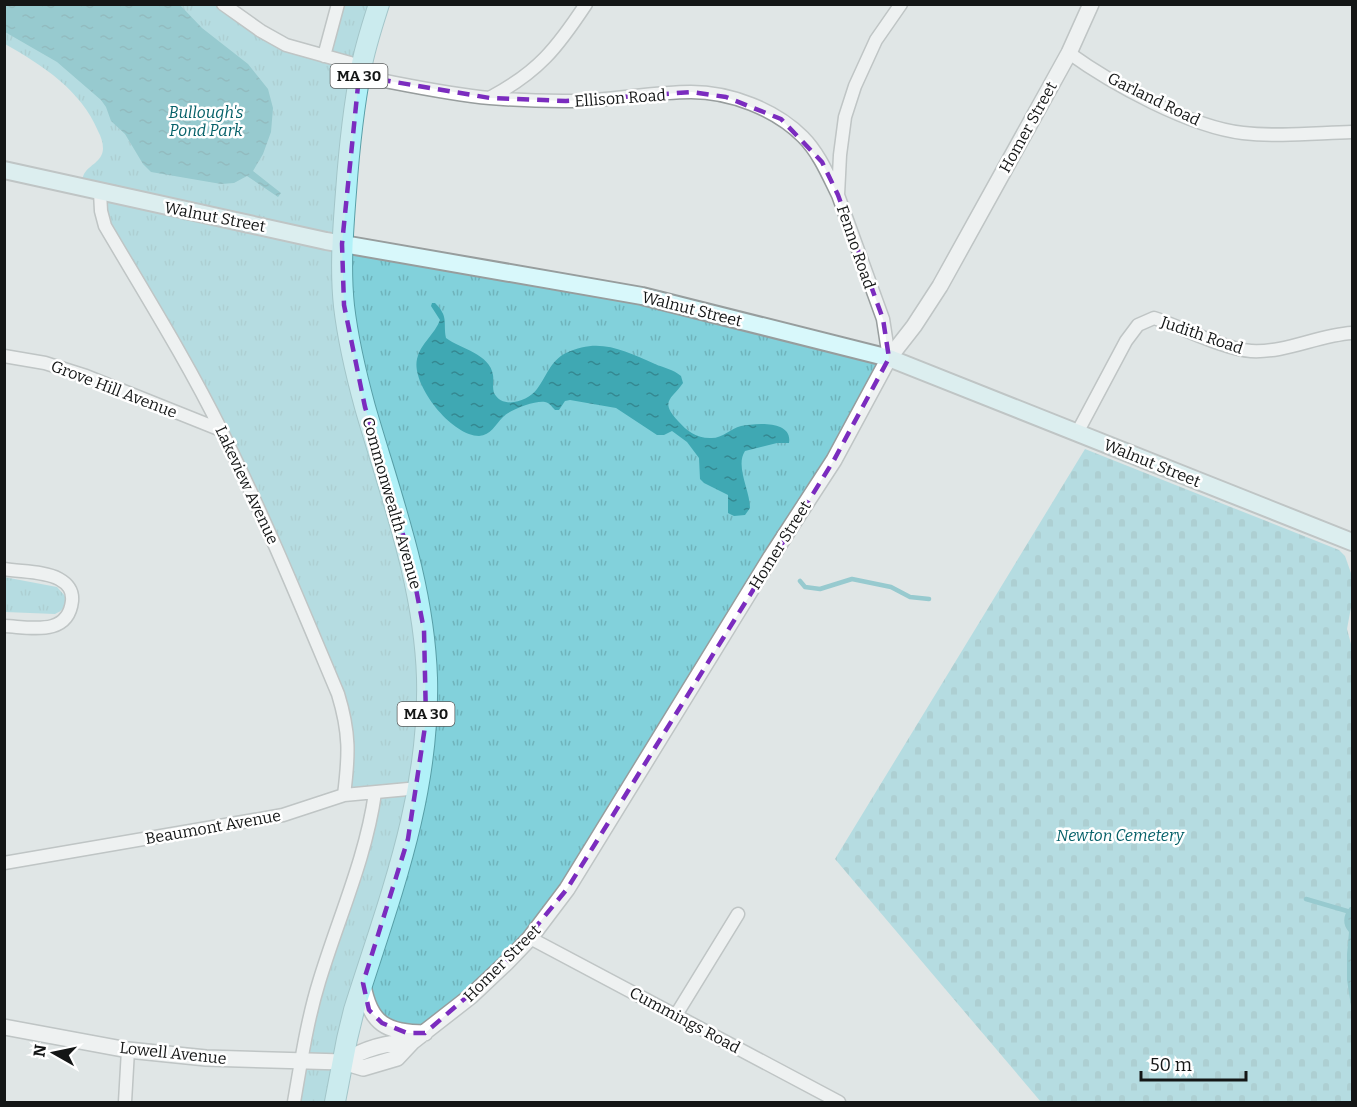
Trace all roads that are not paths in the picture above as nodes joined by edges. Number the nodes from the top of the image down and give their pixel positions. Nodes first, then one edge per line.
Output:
1 (223, 4) edge
2 (338, 4) edge
3 (379, 4) edge
4 (586, 4) edge
5 (901, 4) edge
6 (1091, 4) edge
7 (1069, 53) junction
8 (324, 56) junction
9 (360, 71) junction
10 (490, 98) junction
11 (1353, 132) edge
12 (4, 170) edge
13 (100, 192) junction
14 (838, 195) junction
15 (342, 244) junction
16 (1353, 333) edge
17 (4, 356) edge
18 (889, 358) junction
19 (221, 430) junction
20 (1077, 432) junction
21 (1353, 542) edge
22 (4, 569) edge
23 (4, 626) edge
24 (419, 788) junction
25 (375, 793) junction
26 (344, 795) junction
27 (4, 863) edge
28 (738, 914) dead end
29 (530, 938) junction
30 (363, 983) junction
31 (676, 1015) junction
32 (4, 1027) edge
33 (425, 1033) junction
34 (128, 1050) junction
35 (301, 1061) junction
36 (343, 1062) junction
37 (125, 1102) edge
38 (294, 1102) edge
39 (335, 1102) edge
40 (839, 1102) edge

1 - 8 street, Ellison Road
2 - 8 street
3 - 9 main road, Commonwealth Avenue / MA 30
4 - 10 street
5 - 14 street, Fenno Road
6 - 7 street, Homer Street
7 - 11 street, Garland Road
7 - 18 street, Homer Street
8 - 9 street, Ellison Road
9 - 10 street, Ellison Road
9 - 15 main road, Commonwealth Avenue / MA 30
10 - 14 street, Ellison Road
12 - 13 main road, Walnut Street
13 - 15 main road, Walnut Street
13 - 19 street, Lakeview Avenue
14 - 18 street, Fenno Road
15 - 18 main road, Walnut Street
15 - 24 main road, Commonwealth Avenue / MA 30
16 - 20 street, Judith Road
17 - 19 street, Grove Hill Avenue
18 - 20 main road, Walnut Street
18 - 29 street, Homer Street
19 - 26 street, Lakeview Avenue
20 - 21 main road, Walnut Street
22 - 23 street
24 - 25 street, Beaumont Avenue
24 - 30 main road, Commonwealth Avenue / MA 30
25 - 26 street, Beaumont Avenue
25 - 35 street
26 - 27 street, Beaumont Avenue
28 - 31 street
29 - 31 street, Cummings Road
29 - 33 street, Homer Street
30 - 33 street
30 - 36 main road, Commonwealth Avenue / MA 30
31 - 40 street, Cummings Road
32 - 34 street, Lowell Avenue
33 - 36 street, Homer Street
34 - 35 street, Lowell Avenue
34 - 37 street
35 - 36 street, Lowell Avenue
35 - 38 street
36 - 39 main road, Commonwealth Avenue / MA 30

